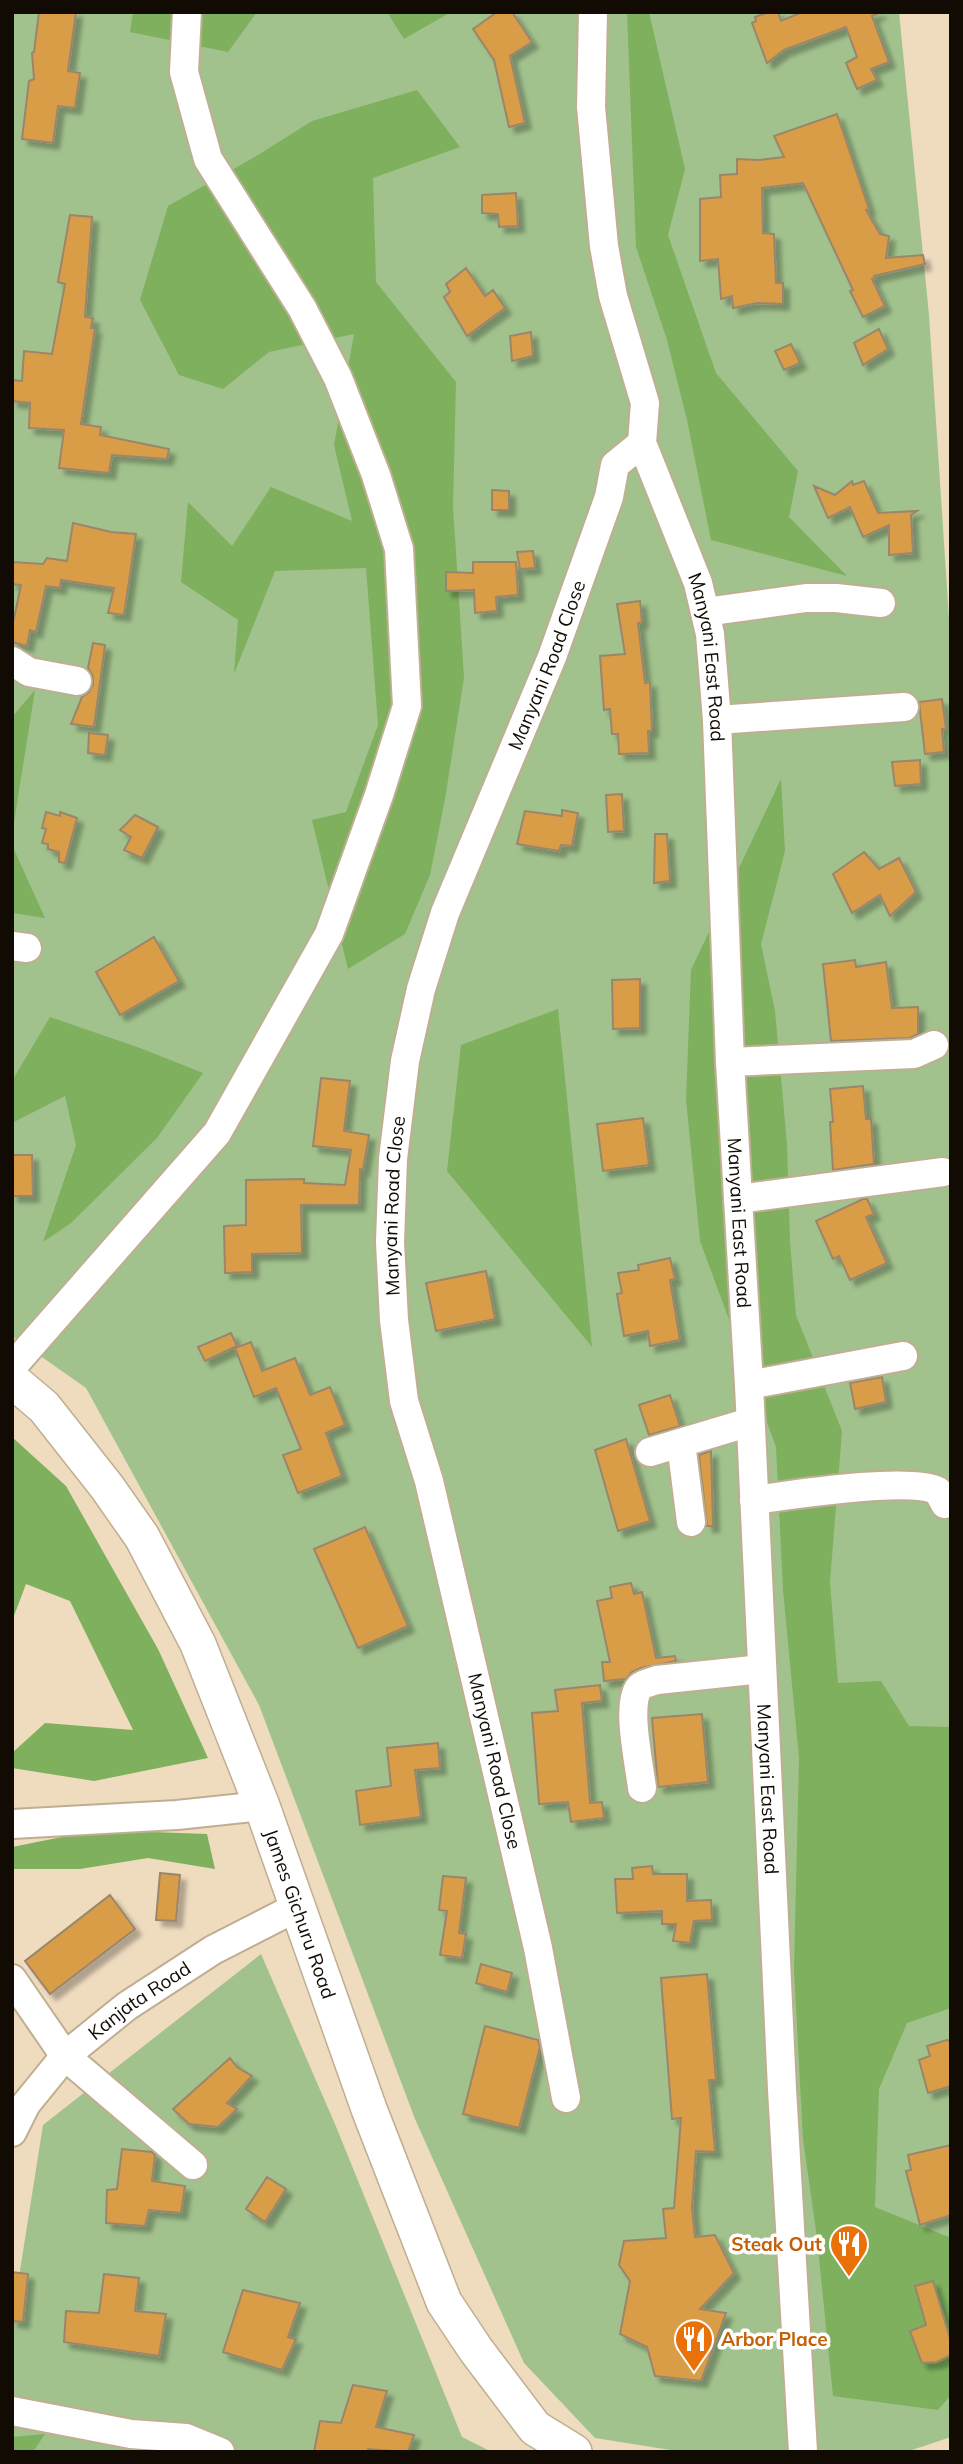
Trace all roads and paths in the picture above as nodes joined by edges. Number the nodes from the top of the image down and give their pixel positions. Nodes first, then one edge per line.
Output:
1 (187, 12) edge
2 (593, 12) edge
3 (645, 403) junction
4 (645, 452) junction
5 (614, 475) junction
6 (881, 603) dead end
7 (705, 612) junction
8 (12, 661) edge
9 (76, 681) dead end
10 (904, 706) dead end
11 (717, 720) junction
12 (934, 1045) dead end
13 (730, 1062) junction
14 (943, 1172) dead end
15 (738, 1199) junction
16 (903, 1356) dead end
17 (12, 1367) edge
18 (12, 1380) edge
19 (749, 1385) junction
20 (751, 1422) junction
21 (681, 1443) junction
22 (650, 1452) dead end
23 (754, 1500) junction
24 (945, 1504) dead end
25 (691, 1522) dead end
26 (762, 1669) junction
27 (642, 1788) dead end
28 (262, 1806) junction
29 (12, 1824) edge
30 (297, 1907) junction
31 (12, 1979) edge
32 (65, 2056) junction
33 (566, 2098) dead end
34 (12, 2132) edge
35 (193, 2165) dead end
36 (12, 2411) edge
37 (220, 2452) edge
38 (575, 2452) edge
39 (803, 2452) edge

1 - 17 street
2 - 3 street, Manyani East Road
3 - 4 street, Manyani East Road
3 - 5 street, Manyani Road Close
4 - 5 street
4 - 7 street, Manyani East Road
5 - 33 street, Manyani Road Close
6 - 7 street
7 - 11 street, Manyani East Road
8 - 9 street
10 - 11 street
11 - 13 street, Manyani East Road
12 - 13 street
13 - 15 street, Manyani East Road
14 - 15 street
15 - 19 street, Manyani East Road
16 - 19 street
18 - 28 main road, James Gichuru Road
19 - 20 street, Manyani East Road
20 - 21 street
20 - 23 street, Manyani East Road
21 - 22 street
21 - 25 street
23 - 24 street
23 - 26 street, Manyani East Road
26 - 27 street
26 - 39 street, Manyani East Road
28 - 29 street
28 - 30 main road, James Gichuru Road
30 - 32 street, Kanjata Road
30 - 38 main road, James Gichuru Road
31 - 32 street
32 - 34 street, Kanjata Road
32 - 35 street
36 - 37 street

